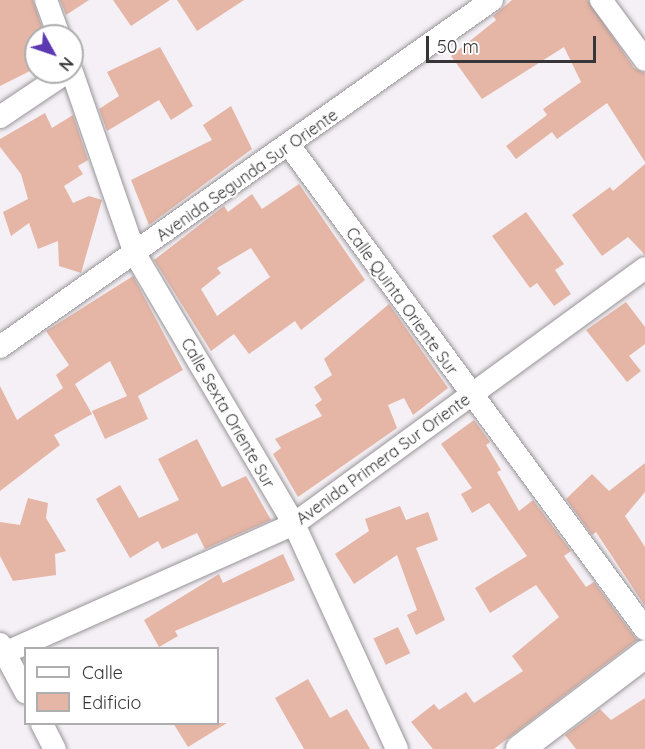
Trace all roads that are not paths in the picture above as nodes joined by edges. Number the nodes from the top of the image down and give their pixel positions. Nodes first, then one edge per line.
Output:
1 (46, 0) edge
2 (492, 0) edge
3 (600, 0) edge
4 (55, 24) edge
5 (645, 60) edge
6 (49, 84) edge
7 (76, 84) edge
8 (0, 117) edge
9 (288, 145) junction
10 (135, 254) junction
11 (645, 268) edge
12 (0, 347) edge
13 (471, 394) junction
14 (294, 524) junction
15 (645, 629) edge
16 (2, 651) edge
17 (645, 654) edge
18 (24, 690) edge
19 (43, 725) edge
20 (55, 749) edge
21 (398, 749) edge
22 (520, 749) edge

1 - 4 street
2 - 9 street, Avenida Segunda Sur Oriente
3 - 5 street
6 - 8 street
7 - 10 street, Calle Sexta Oriente Sur
9 - 10 street, Avenida Segunda Sur Oriente
9 - 13 street, Calle Quinta Oriente Sur
10 - 12 street, Avenida Segunda Sur Oriente
10 - 14 street, Calle Sexta Oriente Sur
11 - 13 street, Avenida Primera Sur Oriente
13 - 14 street, Avenida Primera Sur Oriente
13 - 15 street, Calle Quinta Oriente Sur
14 - 16 street, Avenida Primera Sur Oriente
14 - 21 street, Calle Sexta Oriente Sur
16 - 18 street
17 - 22 street
19 - 20 street

